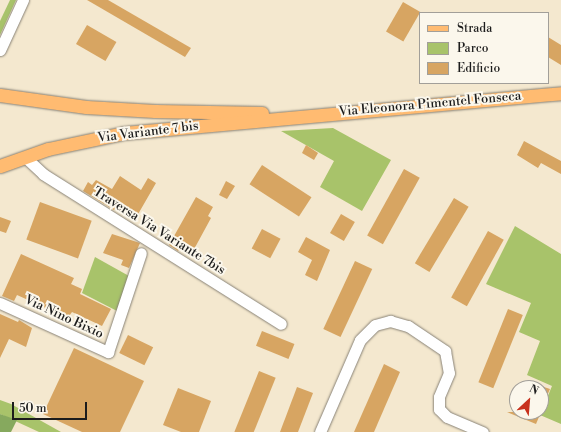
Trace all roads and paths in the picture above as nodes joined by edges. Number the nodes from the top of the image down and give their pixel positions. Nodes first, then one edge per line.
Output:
1 (23, 0) edge
2 (0, 50) edge
3 (561, 93) edge
4 (0, 95) edge
5 (300, 115) junction
6 (26, 157) junction
7 (0, 166) edge
8 (141, 253) dead end
9 (0, 303) edge
10 (280, 324) dead end
11 (320, 432) edge
12 (483, 432) edge

1 - 2 street
3 - 5 main road, Via Eleonora Pimentel Fonseca
4 - 5 main road
5 - 6 main road, Via Variante 7 bis
6 - 7 main road, Via Variante 7 bis
6 - 10 street, Traversa Via Variante 7bis
8 - 9 street, Via Nino Bixio
11 - 12 street

